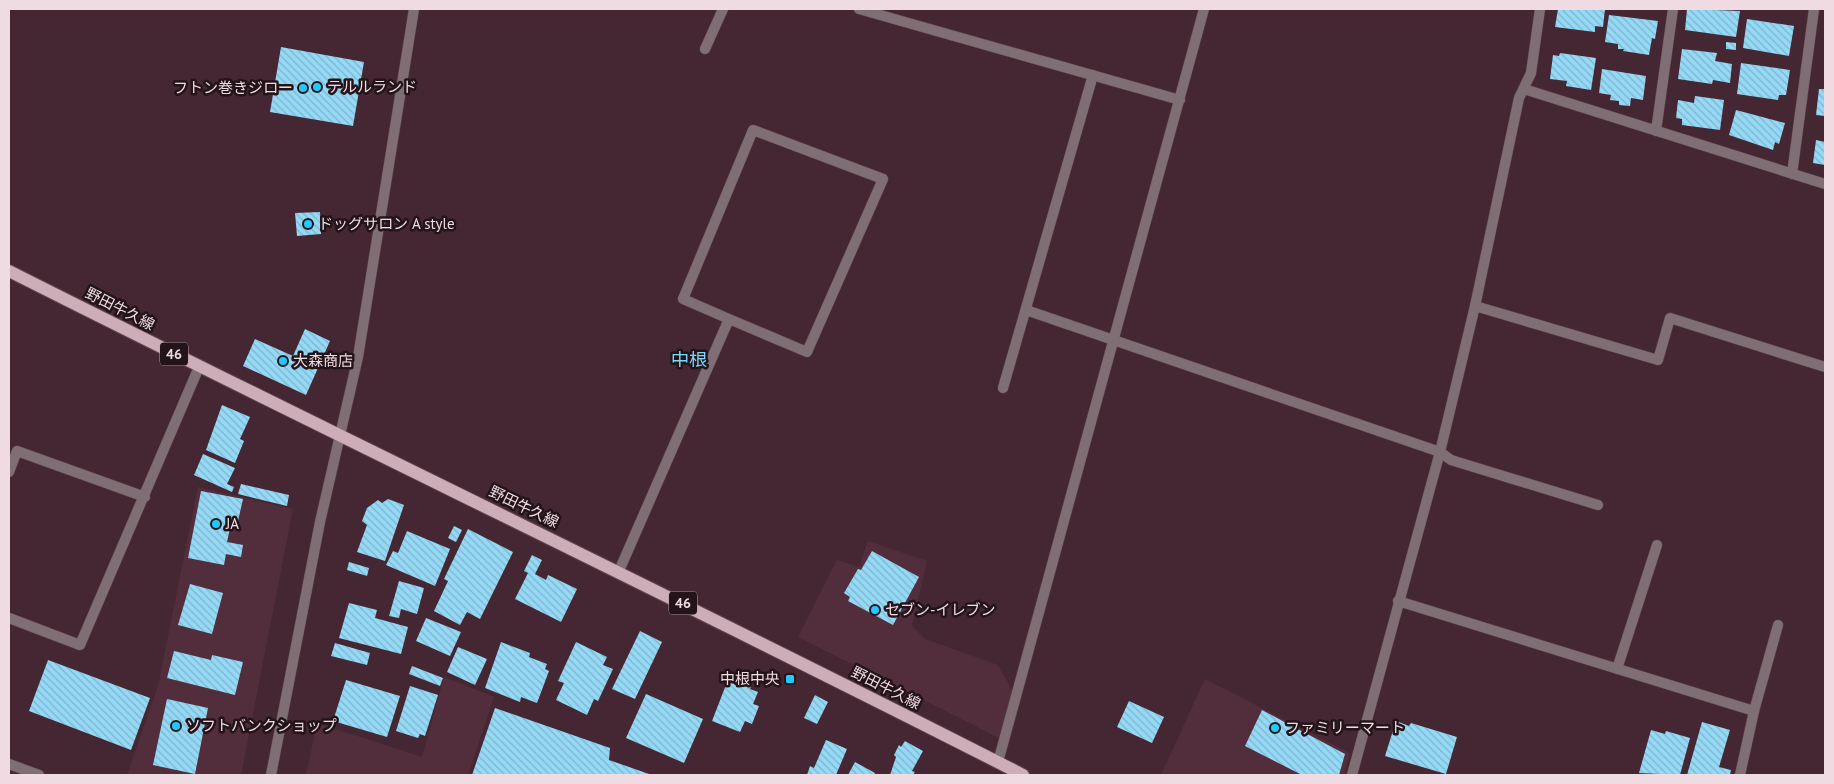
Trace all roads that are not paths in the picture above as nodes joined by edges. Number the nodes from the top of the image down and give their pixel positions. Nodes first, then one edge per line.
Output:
1 (414, 9) edge
2 (723, 9) edge
3 (859, 9) edge
4 (1204, 9) edge
5 (1540, 9) edge
6 (1673, 9) edge
7 (1814, 9) edge
8 (706, 49) dead end
9 (1093, 75) junction
10 (1524, 89) junction
11 (1180, 100) junction
12 (1656, 131) junction
13 (1792, 174) junction
14 (1825, 184) edge
15 (9, 271) edge
16 (1475, 306) junction
17 (1026, 310) junction
18 (729, 319) junction
19 (1114, 339) junction
20 (199, 367) junction
21 (1825, 367) edge
22 (1003, 388) dead end
23 (341, 435) junction
24 (1440, 452) junction
25 (9, 472) edge
26 (145, 497) junction
27 (1598, 505) dead end
28 (1656, 545) dead end
29 (619, 571) junction
30 (1398, 601) junction
31 (9, 618) edge
32 (1778, 625) dead end
33 (1617, 669) junction
34 (1754, 710) junction
35 (998, 762) junction
36 (9, 764) edge
37 (40, 775) edge
38 (270, 775) edge
39 (1023, 775) edge
40 (1352, 775) edge
41 (1740, 775) edge

1 - 23 street
2 - 8 street
3 - 9 street
4 - 11 street
5 - 10 street
6 - 12 street
7 - 13 street
9 - 11 street
9 - 17 street
10 - 12 street
10 - 16 street
11 - 19 street
12 - 13 street
13 - 14 street
15 - 20 main road, 野田牛久線 / 46
16 - 21 street
16 - 24 street
17 - 19 street
17 - 22 street
18 - 18 street
18 - 29 street
19 - 24 street
19 - 35 street
20 - 23 main road, 野田牛久線 / 46
20 - 26 street
23 - 29 main road, 野田牛久線 / 46
23 - 38 street
24 - 27 street
24 - 30 street
25 - 26 street
26 - 31 street
28 - 33 street
29 - 35 main road, 野田牛久線 / 46
30 - 33 street
30 - 40 street
32 - 34 street
33 - 34 street
34 - 41 street
35 - 39 main road, 野田牛久線 / 46
36 - 37 street

